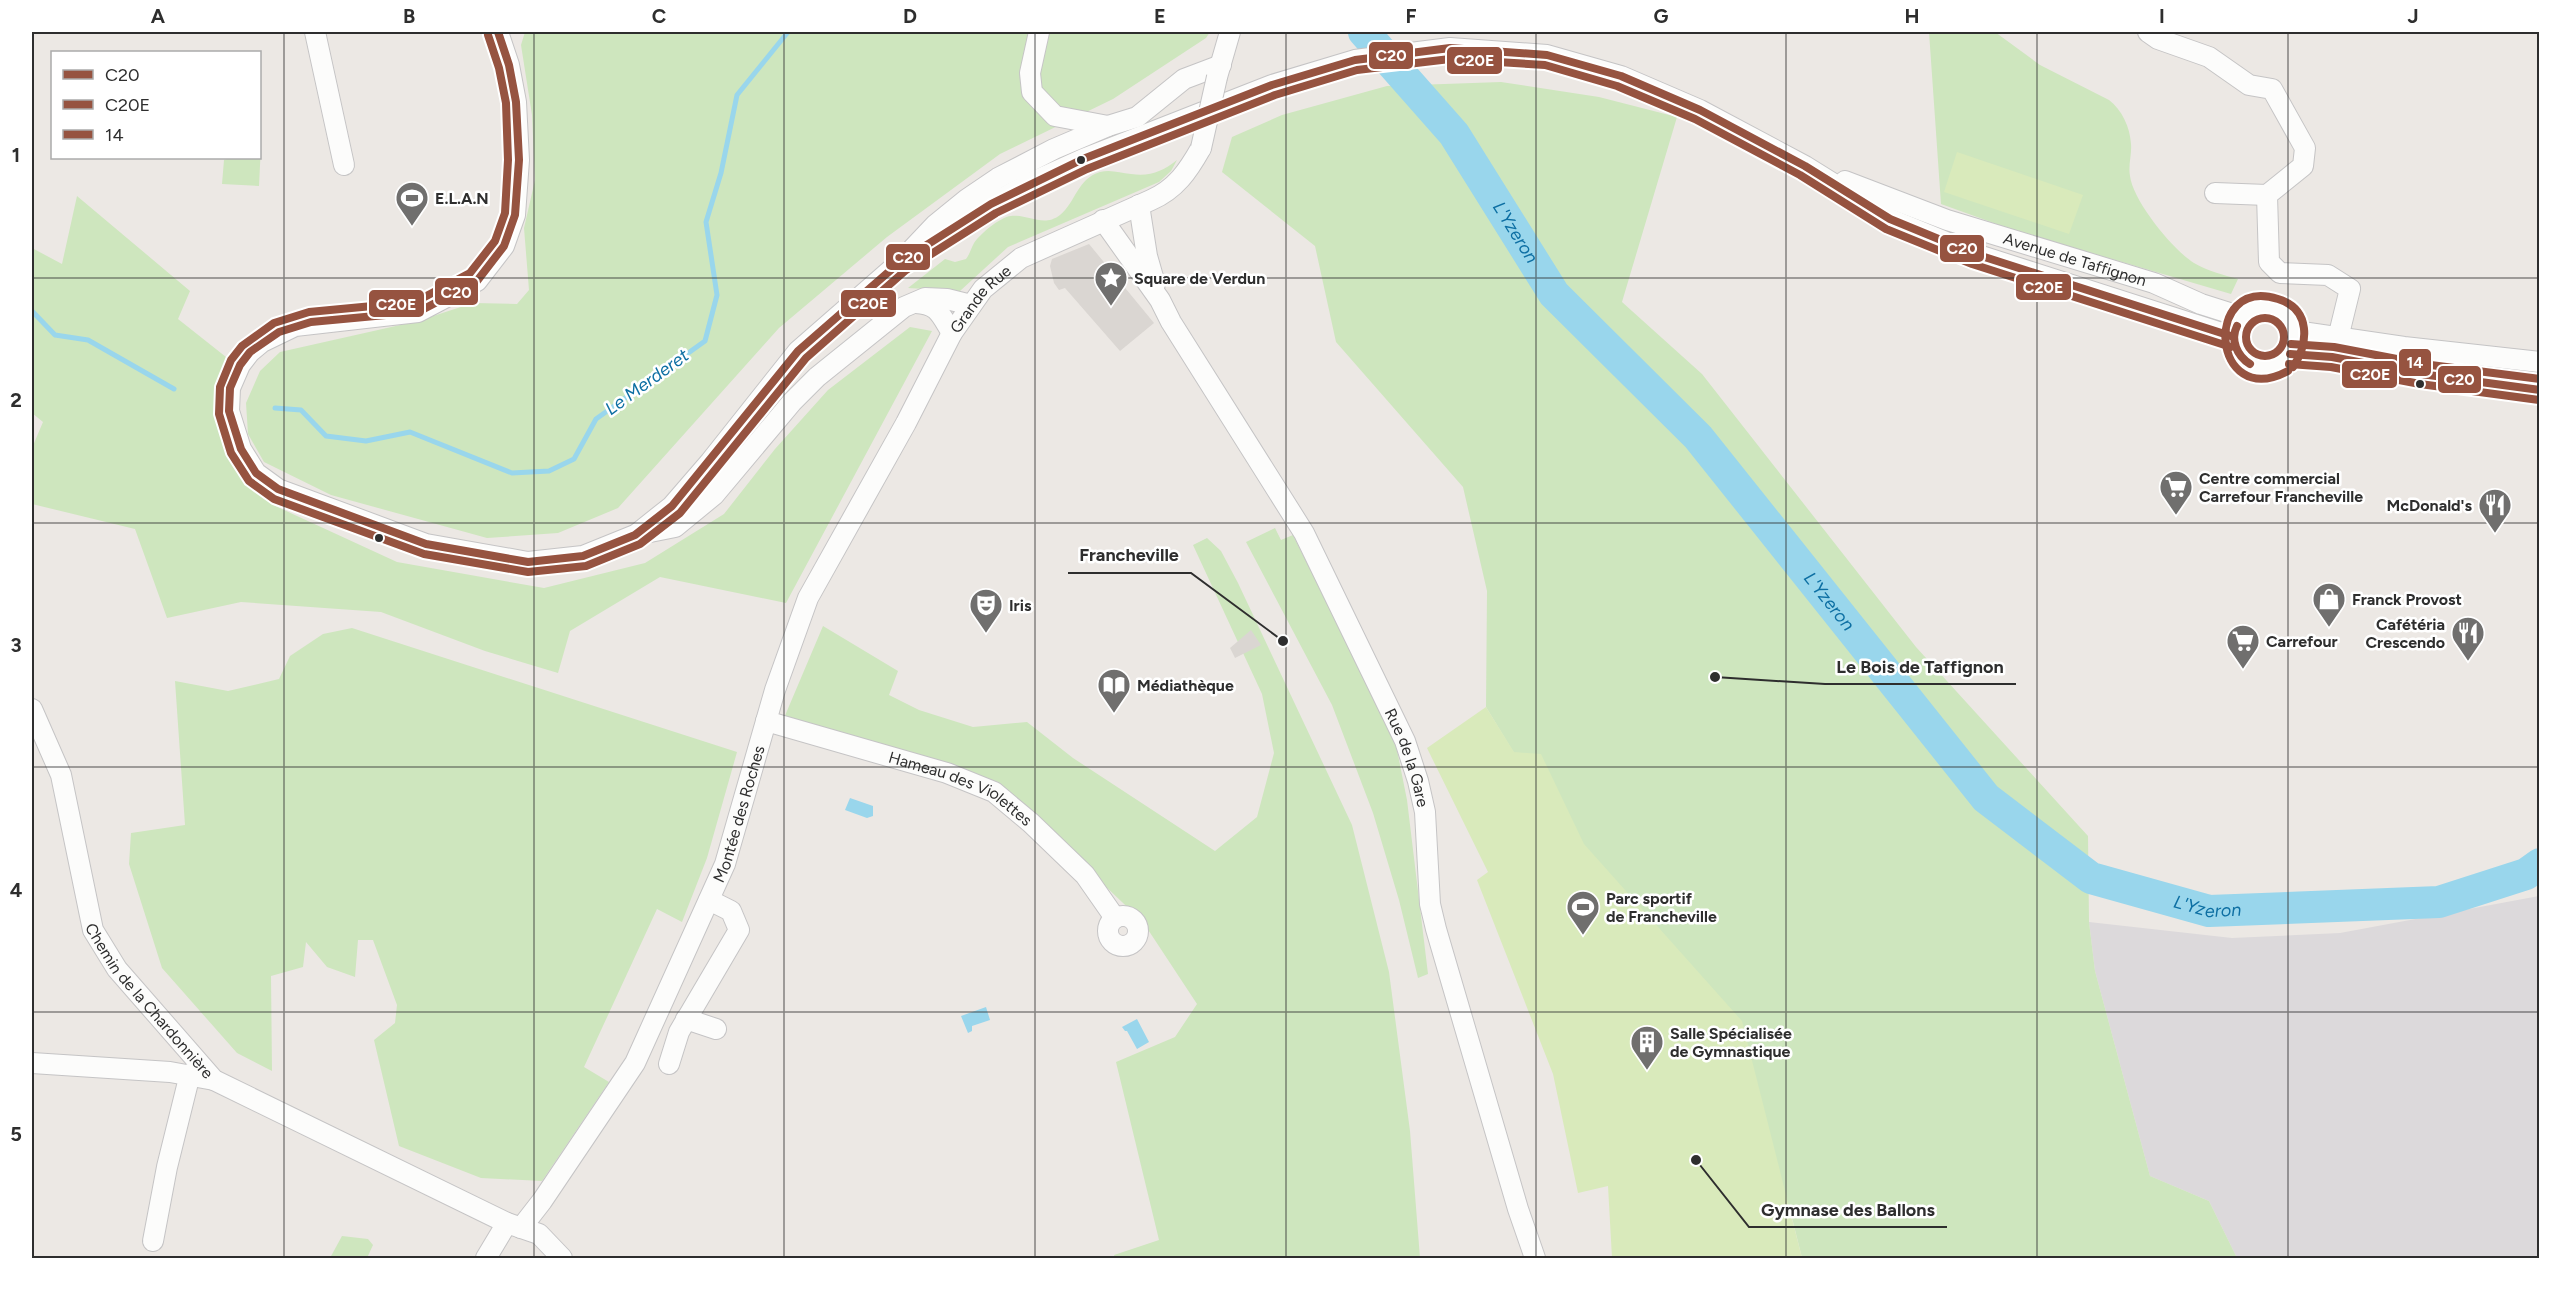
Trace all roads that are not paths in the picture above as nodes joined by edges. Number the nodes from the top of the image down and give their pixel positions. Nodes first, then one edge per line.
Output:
1 (315, 32) edge
2 (498, 32) edge
3 (1039, 32) edge
4 (1230, 32) edge
5 (2148, 32) edge
6 (1219, 71) junction
7 (1055, 116) junction
8 (1108, 126) junction
9 (1054, 149) junction
10 (344, 165) dead end
11 (1805, 166) junction
12 (2214, 193) dead end
13 (2267, 195) junction
14 (1139, 206) junction
15 (1103, 220) junction
16 (900, 262) junction
17 (1160, 300) junction
18 (913, 303) junction
19 (971, 305) junction
20 (2242, 317) junction
21 (2295, 331) junction
22 (952, 333) junction
23 (2234, 336) junction
24 (2338, 338) junction
25 (2290, 354) junction
26 (2540, 362) edge
27 (2540, 390) edge
28 (635, 535) junction
29 (32, 709) edge
30 (766, 722) junction
31 (710, 900) junction
32 (1115, 918) dead end
33 (687, 1019) junction
34 (716, 1029) dead end
35 (32, 1063) edge
36 (669, 1064) dead end
37 (190, 1074) junction
38 (214, 1080) junction
39 (514, 1226) junction
40 (153, 1241) dead end
41 (486, 1258) edge
42 (562, 1258) edge
43 (1535, 1258) edge

1 - 10 street
2 - 28 street
3 - 7 street
4 - 6 street, Grande Rue
5 - 13 street
6 - 8 street
6 - 14 street, Grande Rue, bridge
7 - 8 street
7 - 9 street
8 - 9 street
9 - 16 street
11 - 16 street, Avenue de Taffignon
11 - 20 street, Avenue de Taffignon
11 - 23 street, Avenue de Taffignon
12 - 13 street
13 - 24 street
14 - 15 street, Grande Rue
14 - 17 street, Rue de la Gare
15 - 17 street, Rue de la Gare
15 - 19 street, Grande Rue
16 - 28 street
17 - 43 street, Rue de la Gare
18 - 19 street
18 - 22 street, Grande Rue
18 - 28 street
19 - 22 street, Grande Rue
20 - 21 street
20 - 23 street
21 - 24 street
21 - 25 street
22 - 30 street, Montée des Roches
23 - 25 street
24 - 26 street
25 - 27 street
29 - 38 street, Chemin de la Chardonnière
30 - 31 street, Montée des Roches
30 - 32 street, Hameau des Violettes
31 - 33 street
31 - 39 street, Montée des Roches
33 - 34 street
33 - 36 street
35 - 37 street
37 - 38 street
37 - 40 street
38 - 39 street, Chemin de la Chardonnière
39 - 41 street, Montée des Roches
39 - 42 street, Chemin de la Chardonnière

